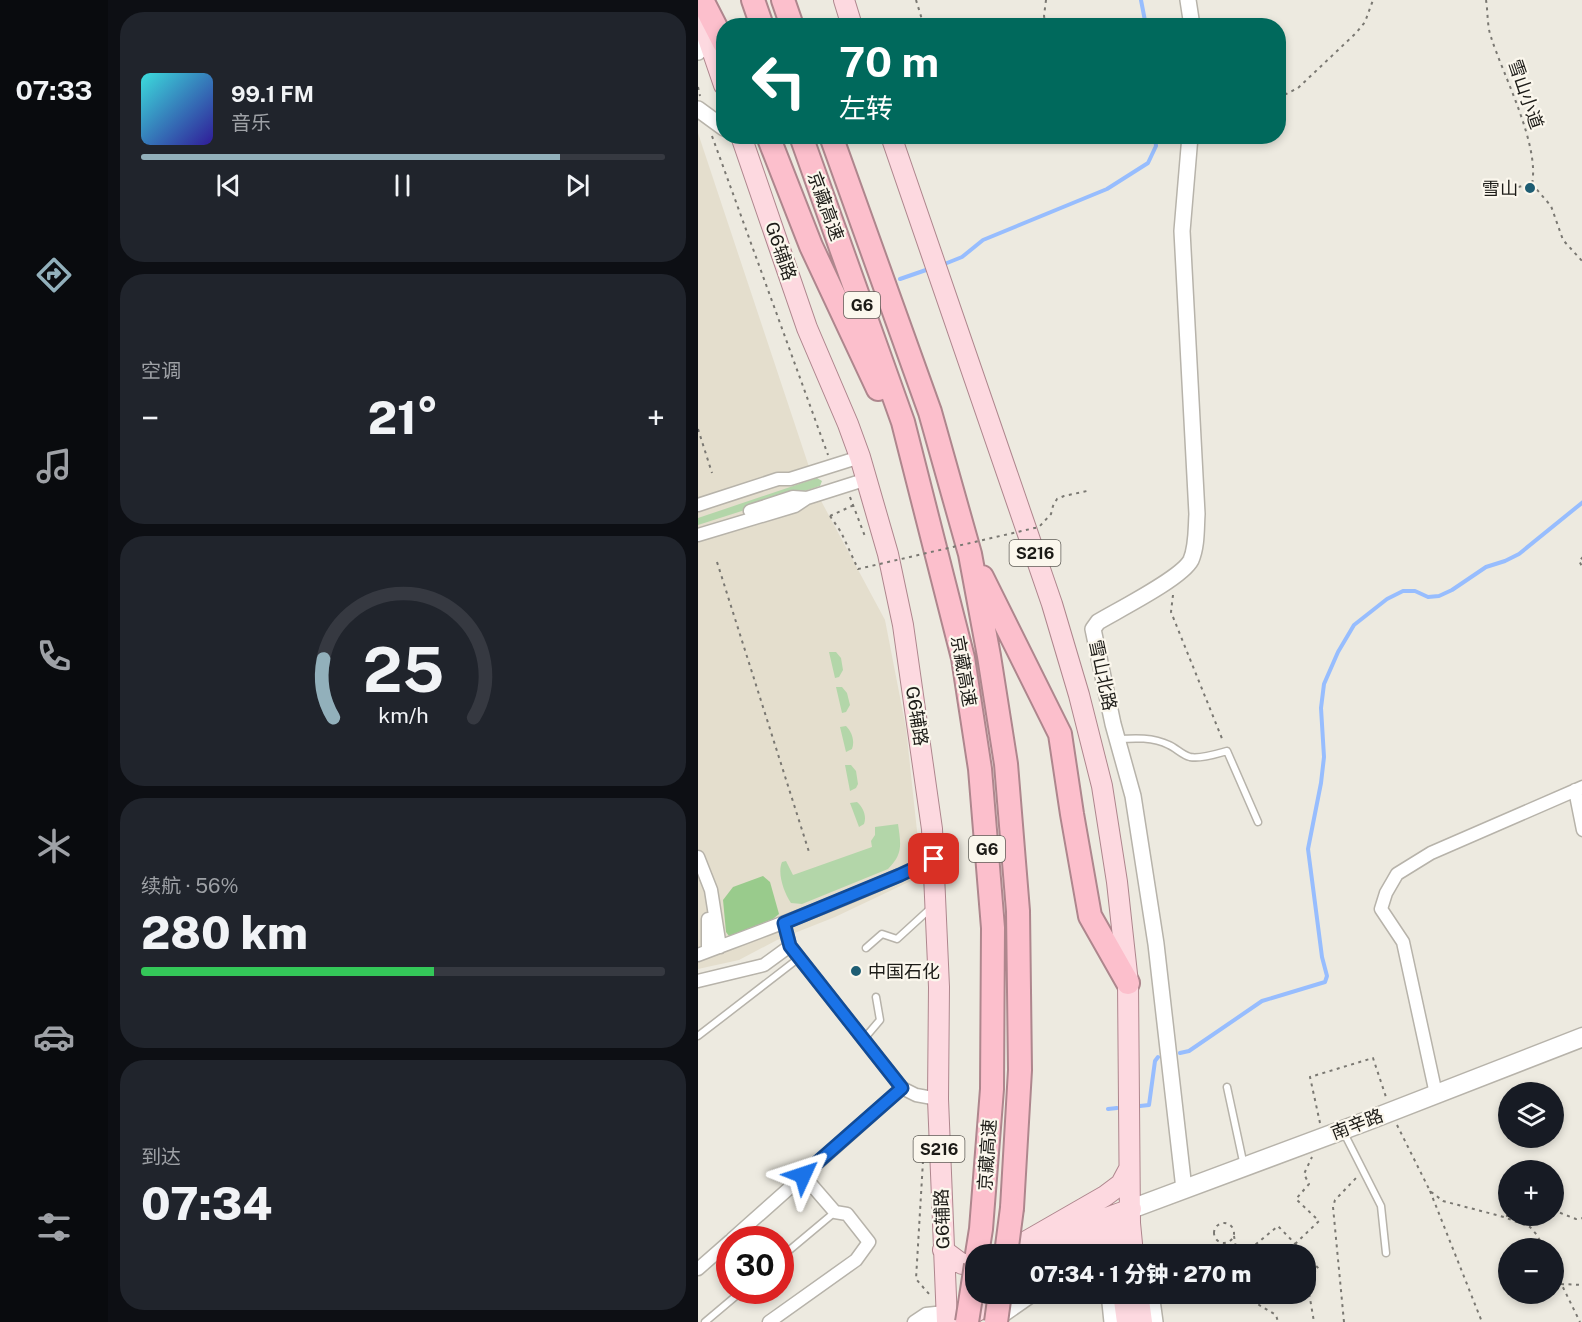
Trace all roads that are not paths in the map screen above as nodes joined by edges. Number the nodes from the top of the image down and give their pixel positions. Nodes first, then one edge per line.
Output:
1 (753, 0) edge
2 (783, 0) edge
3 (844, 0) edge
4 (1188, 0) edge
5 (700, 9) edge
6 (759, 18) edge
7 (789, 18) edge
8 (850, 18) edge
9 (1191, 18) edge
10 (716, 32) edge
11 (698, 51) edge
12 (716, 59) edge
13 (702, 111) edge
14 (716, 122) edge
15 (771, 144) edge
16 (804, 144) edge
17 (834, 144) edge
18 (894, 144) edge
19 (1189, 144) edge
20 (744, 145) edge
21 (860, 457) junction
22 (918, 475) junction
23 (790, 479) junction
24 (867, 479) junction
25 (807, 498) junction
26 (698, 505) edge
27 (698, 512) edge
28 (698, 528) edge
29 (698, 535) edge
30 (970, 554) junction
31 (1117, 739) junction
32 (1579, 788) edge
33 (1258, 822) dead end
34 (1583, 830) edge
35 (698, 857) edge
36 (934, 859) junction
37 (698, 874) edge
38 (935, 904) junction
39 (784, 923) junction
40 (790, 946) junction
41 (866, 948) dead end
42 (709, 951) edge
43 (799, 958) junction
44 (698, 981) edge
45 (1128, 983) junction
46 (876, 997) dead end
47 (698, 1036) edge
48 (1583, 1037) edge
49 (863, 1040) junction
50 (1227, 1087) dead end
51 (902, 1088) junction
52 (1436, 1094) junction
53 (938, 1099) junction
54 (1343, 1130) junction
55 (1244, 1166) junction
56 (1129, 1168) junction
57 (803, 1175) junction
58 (1184, 1189) junction
59 (835, 1212) junction
60 (1124, 1221) junction
61 (747, 1226) edge
62 (979, 1244) edge
63 (1007, 1244) edge
64 (1022, 1244) edge
65 (1058, 1244) edge
66 (1093, 1244) edge
67 (1119, 1244) edge
68 (1130, 1244) edge
69 (794, 1246) edge
70 (943, 1250) junction
71 (716, 1253) edge
72 (1386, 1253) dead end
73 (965, 1264) edge
74 (698, 1269) edge
75 (965, 1303) edge
76 (726, 1304) edge
77 (969, 1304) edge
78 (982, 1304) edge
79 (998, 1304) edge
80 (1021, 1304) edge
81 (1110, 1304) edge
82 (1125, 1304) edge
83 (1140, 1304) edge
84 (1153, 1304) edge
85 (946, 1319) edge
86 (705, 1322) edge
87 (768, 1322) edge
88 (914, 1322) edge
89 (966, 1322) edge
90 (996, 1322) edge
91 (1112, 1322) edge
92 (1127, 1322) edge
93 (1142, 1322) edge
94 (1155, 1322) edge

1 - 6 highway
2 - 7 highway
3 - 8 main road
4 - 9 street
5 - 10 highway
5 - 11 street
5 - 12 main road
13 - 14 street
15 - 22 highway
16 - 22 highway, 京藏高速 / G6
17 - 30 highway
18 - 45 main road, S216
19 - 31 street, 雪山北路
20 - 21 main road, G6辅路 / S216
21 - 23 street
21 - 24 main road, G6辅路 / S216
22 - 62 highway, 京藏高速 / G6
23 - 26 street
23 - 27 street
24 - 25 street
24 - 36 main road, G6辅路 / S216
25 - 28 street
25 - 29 street
30 - 45 highway
30 - 63 highway, bridge
31 - 33 lane
31 - 58 street, 雪山北路
32 - 34 street
32 - 52 street
35 - 42 street
36 - 38 main road, G6辅路 / S216
36 - 39 street
37 - 42 street
38 - 41 lane
38 - 53 main road, G6辅路 / S216
39 - 40 street
39 - 42 street
40 - 43 street
40 - 44 street
43 - 47 lane
43 - 49 street
45 - 56 main road, S216
46 - 49 lane
48 - 52 main road, 南辛路
49 - 51 street
50 - 55 lane
51 - 53 street
51 - 57 street
52 - 54 main road, 南辛路
53 - 70 main road, G6辅路 / S216
54 - 55 main road, 南辛路
54 - 72 lane
55 - 58 main road, 南辛路
56 - 60 main road, S216
56 - 64 main road
57 - 59 street
57 - 61 street
58 - 60 main road, 南辛路
59 - 69 lane
59 - 87 street
60 - 65 main road
60 - 66 main road
60 - 67 main road, S216
60 - 68 main road, S216
70 - 73 main road
70 - 85 main road, G6辅路 / S216
71 - 74 street
75 - 85 main road
76 - 86 lane
77 - 89 highway, bridge
78 - 85 main road
79 - 90 highway, bridge
80 - 90 street
81 - 91 street
82 - 92 main road
83 - 93 main road
84 - 94 street
85 - 88 street

